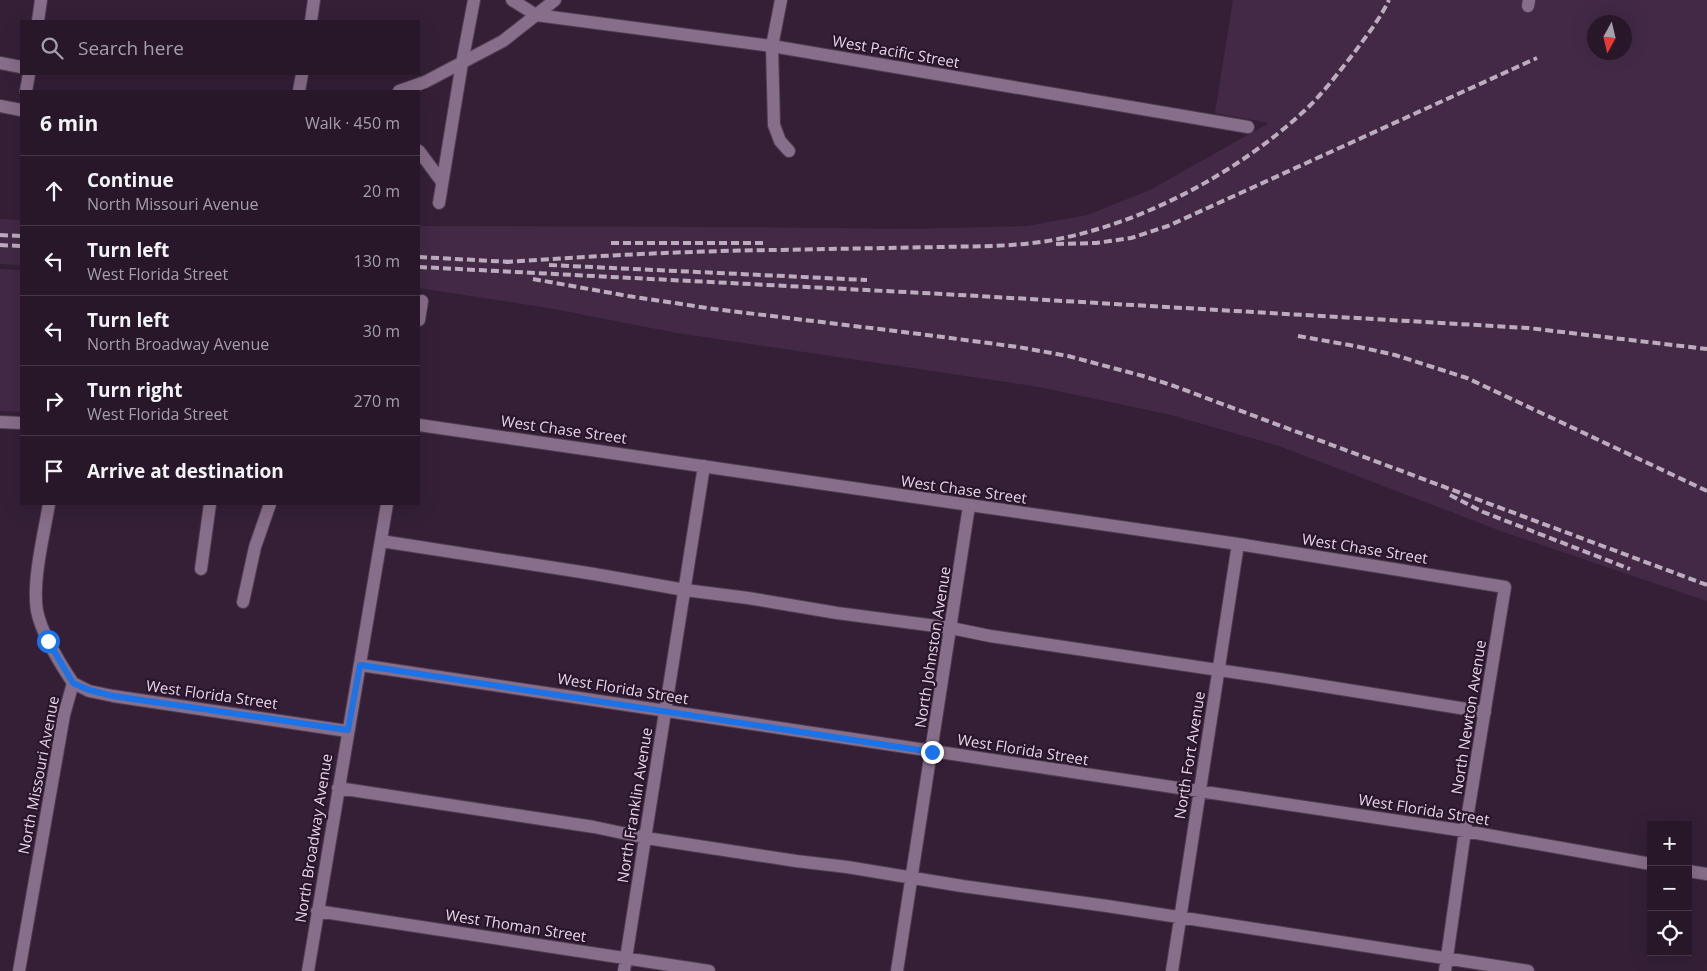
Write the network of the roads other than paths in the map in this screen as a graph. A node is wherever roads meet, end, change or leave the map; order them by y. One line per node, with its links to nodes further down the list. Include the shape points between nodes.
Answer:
1 (41, 0): 8 (street)
2 (314, 0): 9 (street)
3 (474, 0): 12 (street)
4 (512, 0): 7 (street)
5 (555, 0): 7 (street)
6 (780, 0): 10 (street)
7 (536, 16): 10 (street, West Pacific Street); 12 (street, via 503,41)
8 (38, 20)
9 (311, 20)
10 (772, 46): 21 (street, West Pacific Street); 22 (street, via 774,125 780,141)
11 (0, 63): 13 (street)
12 (462, 63): 18 (street); 24 (street)
13 (20, 67)
14 (29, 75): 16 (street)
15 (302, 75): 17 (street)
16 (26, 90)
17 (299, 90)
18 (401, 90)
19 (0, 106): 20 (street)
20 (20, 110)
21 (1248, 127)
22 (789, 151)
23 (420, 152): 24 (street)
24 (442, 182): 25 (street)
25 (439, 203)
26 (422, 301): 27 (street)
27 (420, 314)
28 (0, 422): 29 (street)
29 (20, 423)
30 (420, 425): 31 (street, West Chase Street)
31 (704, 466): 36 (street, West Chase Street); 41 (street, North Franklin Avenue)
32 (49, 505): 46 (street, North Missouri Avenue, via 37,580 37,611 48,641)
33 (210, 505): 39 (street)
34 (270, 505): 42 (street, via 255,547)
35 (387, 505): 37 (street, North Broadway Avenue)
36 (970, 506): 38 (street, West Chase Street); 43 (street, North Johnston Avenue)
37 (381, 541): 41 (street); 44 (street, North Broadway Avenue)
38 (1238, 544): 40 (street, West Chase Street); 45 (street, North Fort Avenue)
39 (202, 569)
40 (1505, 587): 48 (street, North Newton Avenue)
41 (685, 590): 43 (street); 47 (street, North Franklin Avenue)
42 (243, 602)
43 (951, 628): 45 (street); 50 (street, North Johnston Avenue)
44 (360, 665): 47 (street, West Florida Street); 49 (street, North Broadway Avenue)
45 (1218, 670): 48 (street); 52 (street, North Fort Avenue)
46 (73, 683): 49 (street, West Florida Street, via 113,696); 63 (street, North Missouri Avenue, via 64,715)
47 (666, 710): 50 (street, West Florida Street); 54 (street, North Franklin Avenue)
48 (1485, 712): 53 (street, North Newton Avenue)
49 (348, 730): 51 (street, North Broadway Avenue)
50 (932, 752): 52 (street, West Florida Street); 58 (street, North Johnston Avenue)
51 (338, 788): 54 (street, via 594,827); 59 (street, North Broadway Avenue)
52 (1199, 792): 53 (street, West Florida Street); 60 (street, North Fort Avenue)
53 (1466, 831): 55 (street, West Florida Street); 61 (street, North Newton Avenue)
54 (646, 838): 58 (street); 62 (street, North Franklin Avenue)
55 (1647, 863)
56 (1692, 872): 57 (street)
57 (1707, 874)
58 (912, 878): 60 (street); 66 (street, North Johnston Avenue)
59 (317, 911): 62 (street, West Thoman Street); 64 (street, North Broadway Avenue)
60 (1180, 917): 61 (street); 67 (street, North Fort Avenue)
61 (1447, 958): 68 (street, North Newton Avenue); 69 (street)
62 (625, 965): 65 (street, West Thoman Street)
63 (19, 971)
64 (308, 971)
65 (709, 971)
66 (897, 971)
67 (1172, 971)
68 (1445, 971)
69 (1528, 971)

